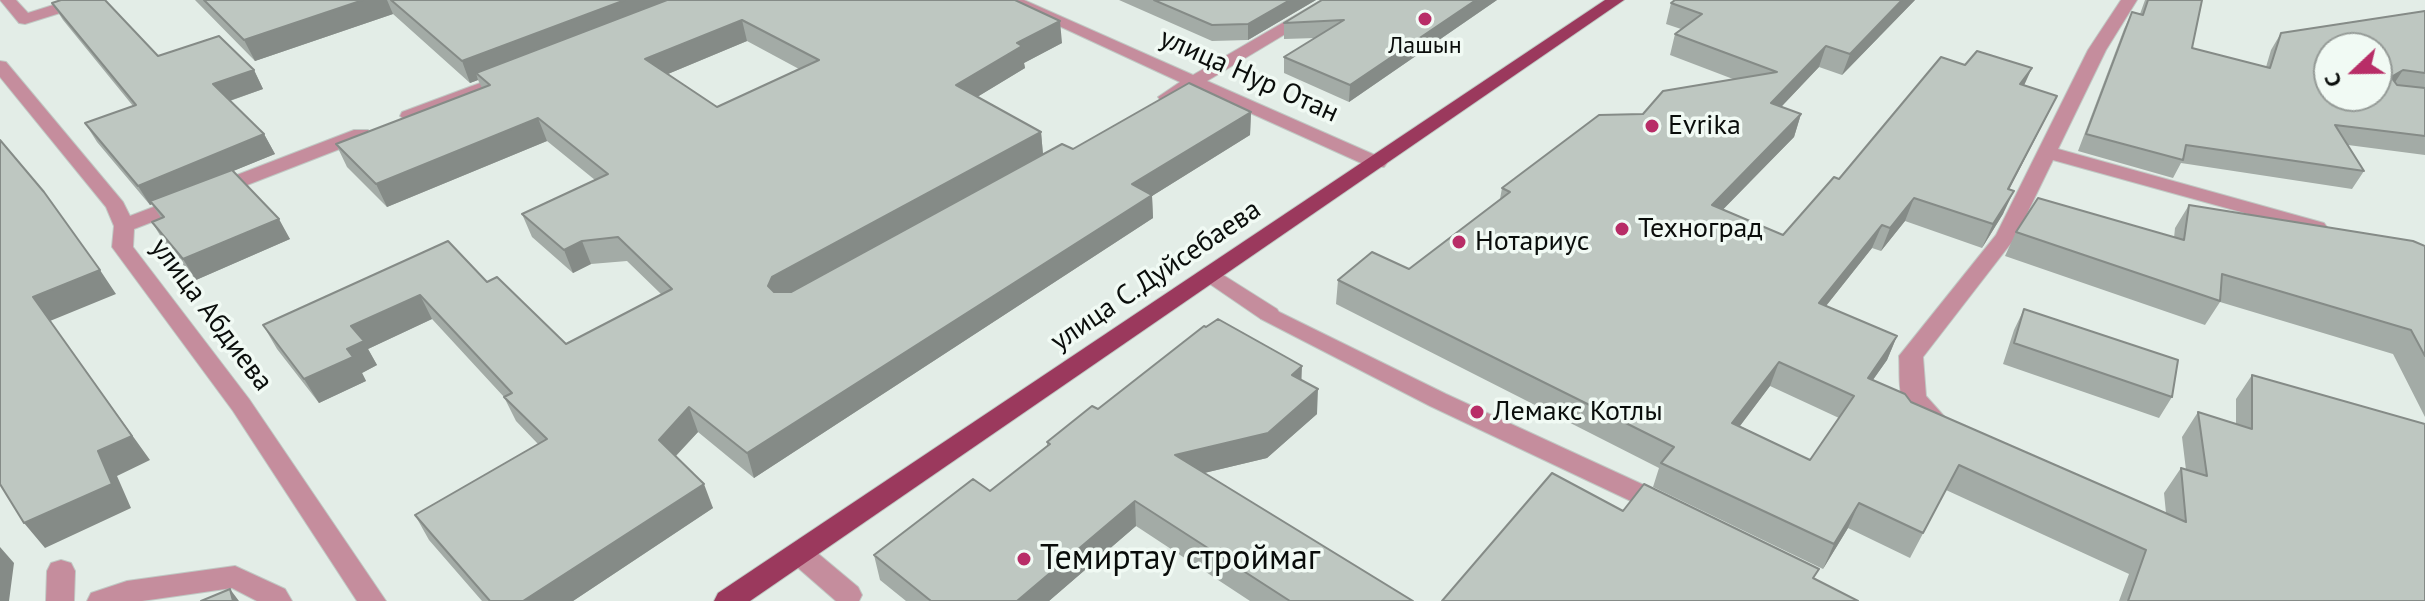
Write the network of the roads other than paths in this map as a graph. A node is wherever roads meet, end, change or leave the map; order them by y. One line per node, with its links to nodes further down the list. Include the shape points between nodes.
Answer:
1 (7, 0): 2 (street, via 25,19)
2 (86, 0)
3 (1011, 0): 9 (street, улица Нур Отан)
4 (1334, 0): 9 (street)
5 (1616, 0): 12 (main road, улица С.Дуйсебаева)
6 (2129, 0): 11 (street, via 2097,50)
7 (0, 66): 13 (street, via 116,206)
8 (519, 73): 13 (street, улица Абдиева)
9 (1193, 83): 10 (street); 12 (street, улица Нур Отан)
10 (1151, 106)
11 (2047, 152): 14 (street); 16 (street, via 2005,238 1911,356 1914,399)
12 (1377, 163): 15 (main road, улица С.Дуйсебаева)
13 (124, 226): 24 (street, улица Абдиева, via 122,247 241,405)
14 (2343, 233)
15 (1212, 275): 17 (street, via 1269,314 1438,400); 18 (main road, улица С.Дуйсебаева)
16 (1962, 440)
17 (1684, 515)
18 (799, 553): 20 (street); 25 (main road, улица С.Дуйсебаева)
19 (61, 571): 21 (street)
20 (851, 598)
21 (60, 601)
22 (101, 601): 23 (street, via 127,592 235,577)
23 (278, 601)
24 (372, 601)
25 (728, 601)

